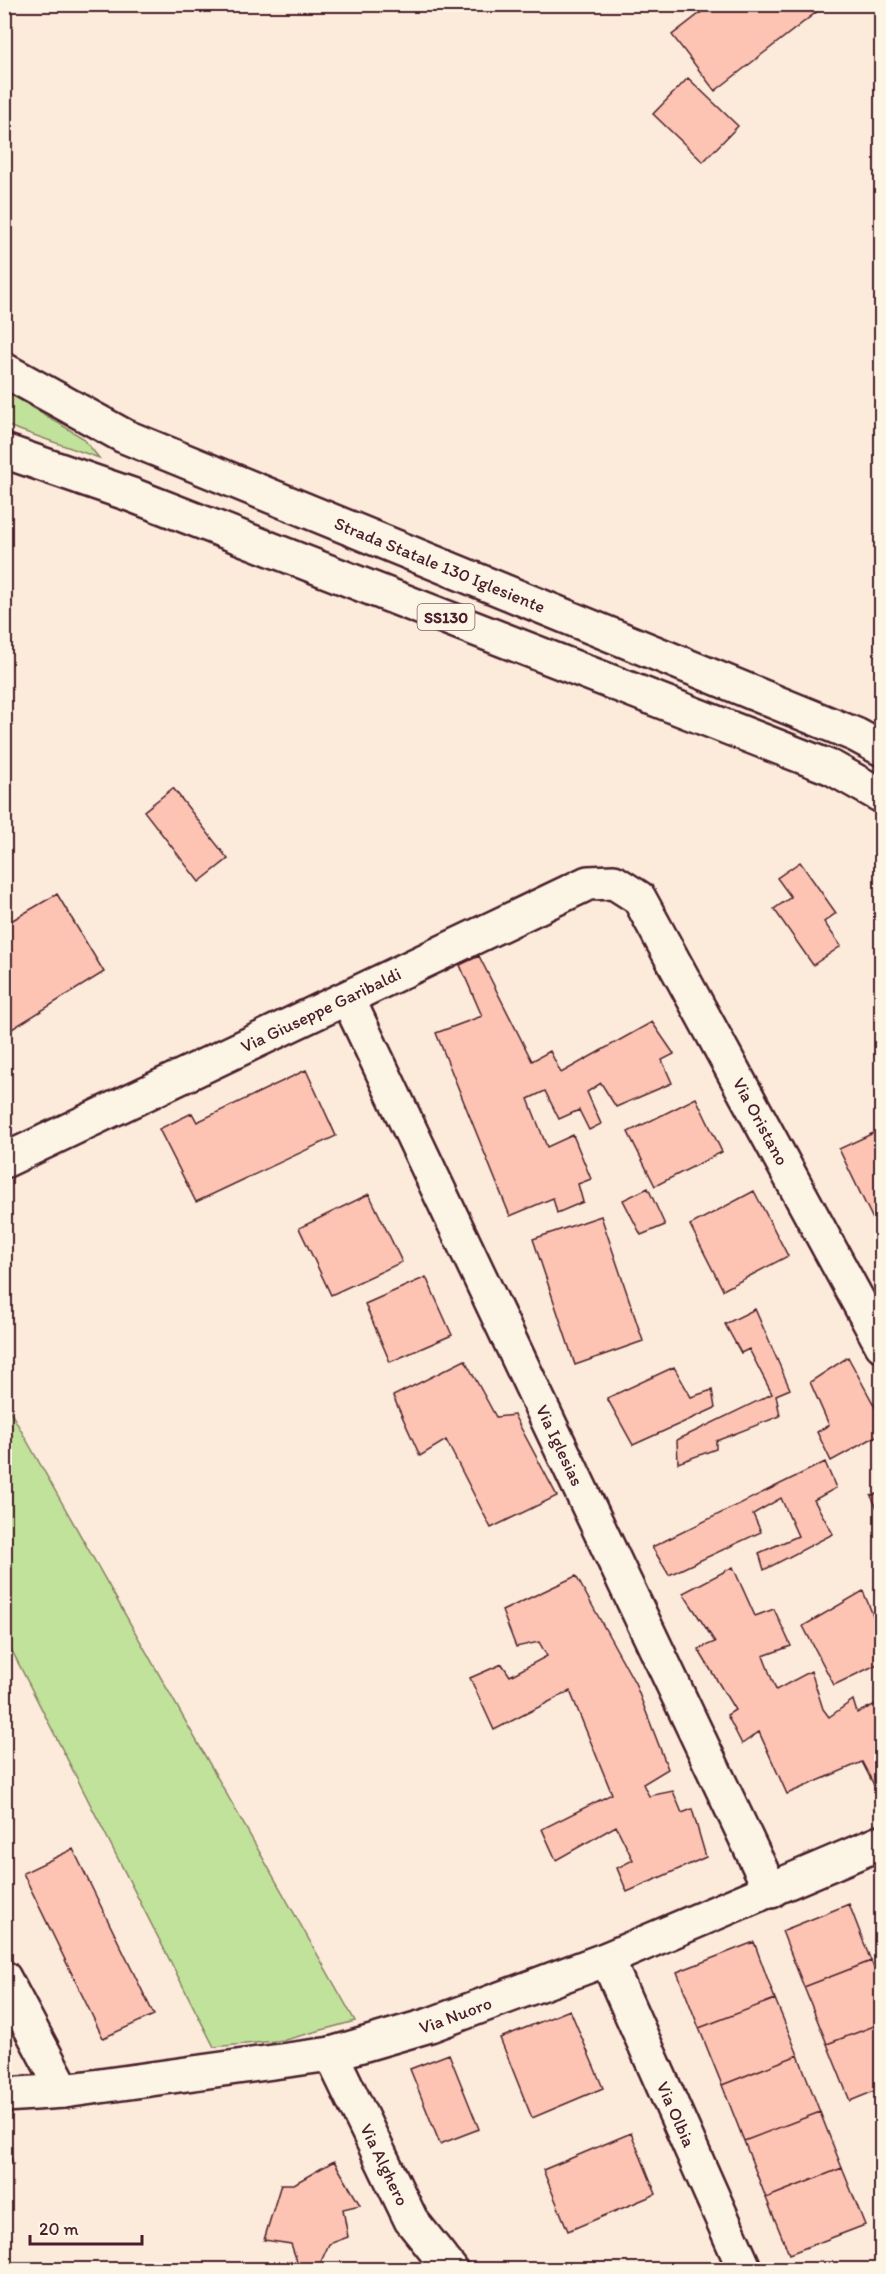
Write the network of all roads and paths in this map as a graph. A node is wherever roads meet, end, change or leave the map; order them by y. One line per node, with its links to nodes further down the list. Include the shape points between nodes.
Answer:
1 (4, 370): 3 (street, Strada Statale 130 Iglesiente / SS130, via 124,436 856,735)
2 (4, 452): 4 (street, SS130, via 132,495 832,768)
3 (882, 749)
4 (882, 796)
5 (639, 898): 6 (street, Via Giuseppe Garibaldi, via 614,882 588,883); 8 (street, Via Oristano)
6 (348, 999): 7 (street, Via Giuseppe Garibaldi); 10 (street, Via Iglesias)
7 (4, 1161)
8 (882, 1345)
9 (882, 1842): 10 (street, Via Nuoro)
10 (771, 1891): 11 (street, Via Nuoro)
11 (607, 1959): 13 (street, Via Nuoro, via 430,2025); 17 (street, Via Olbia)
12 (4, 1978): 14 (street)
13 (331, 2054): 14 (street, Via Nuoro); 16 (street, Via Alghero, via 411,2220)
14 (64, 2091): 15 (street, Via Nuoro)
15 (4, 2095)
16 (451, 2270)
17 (745, 2270)

